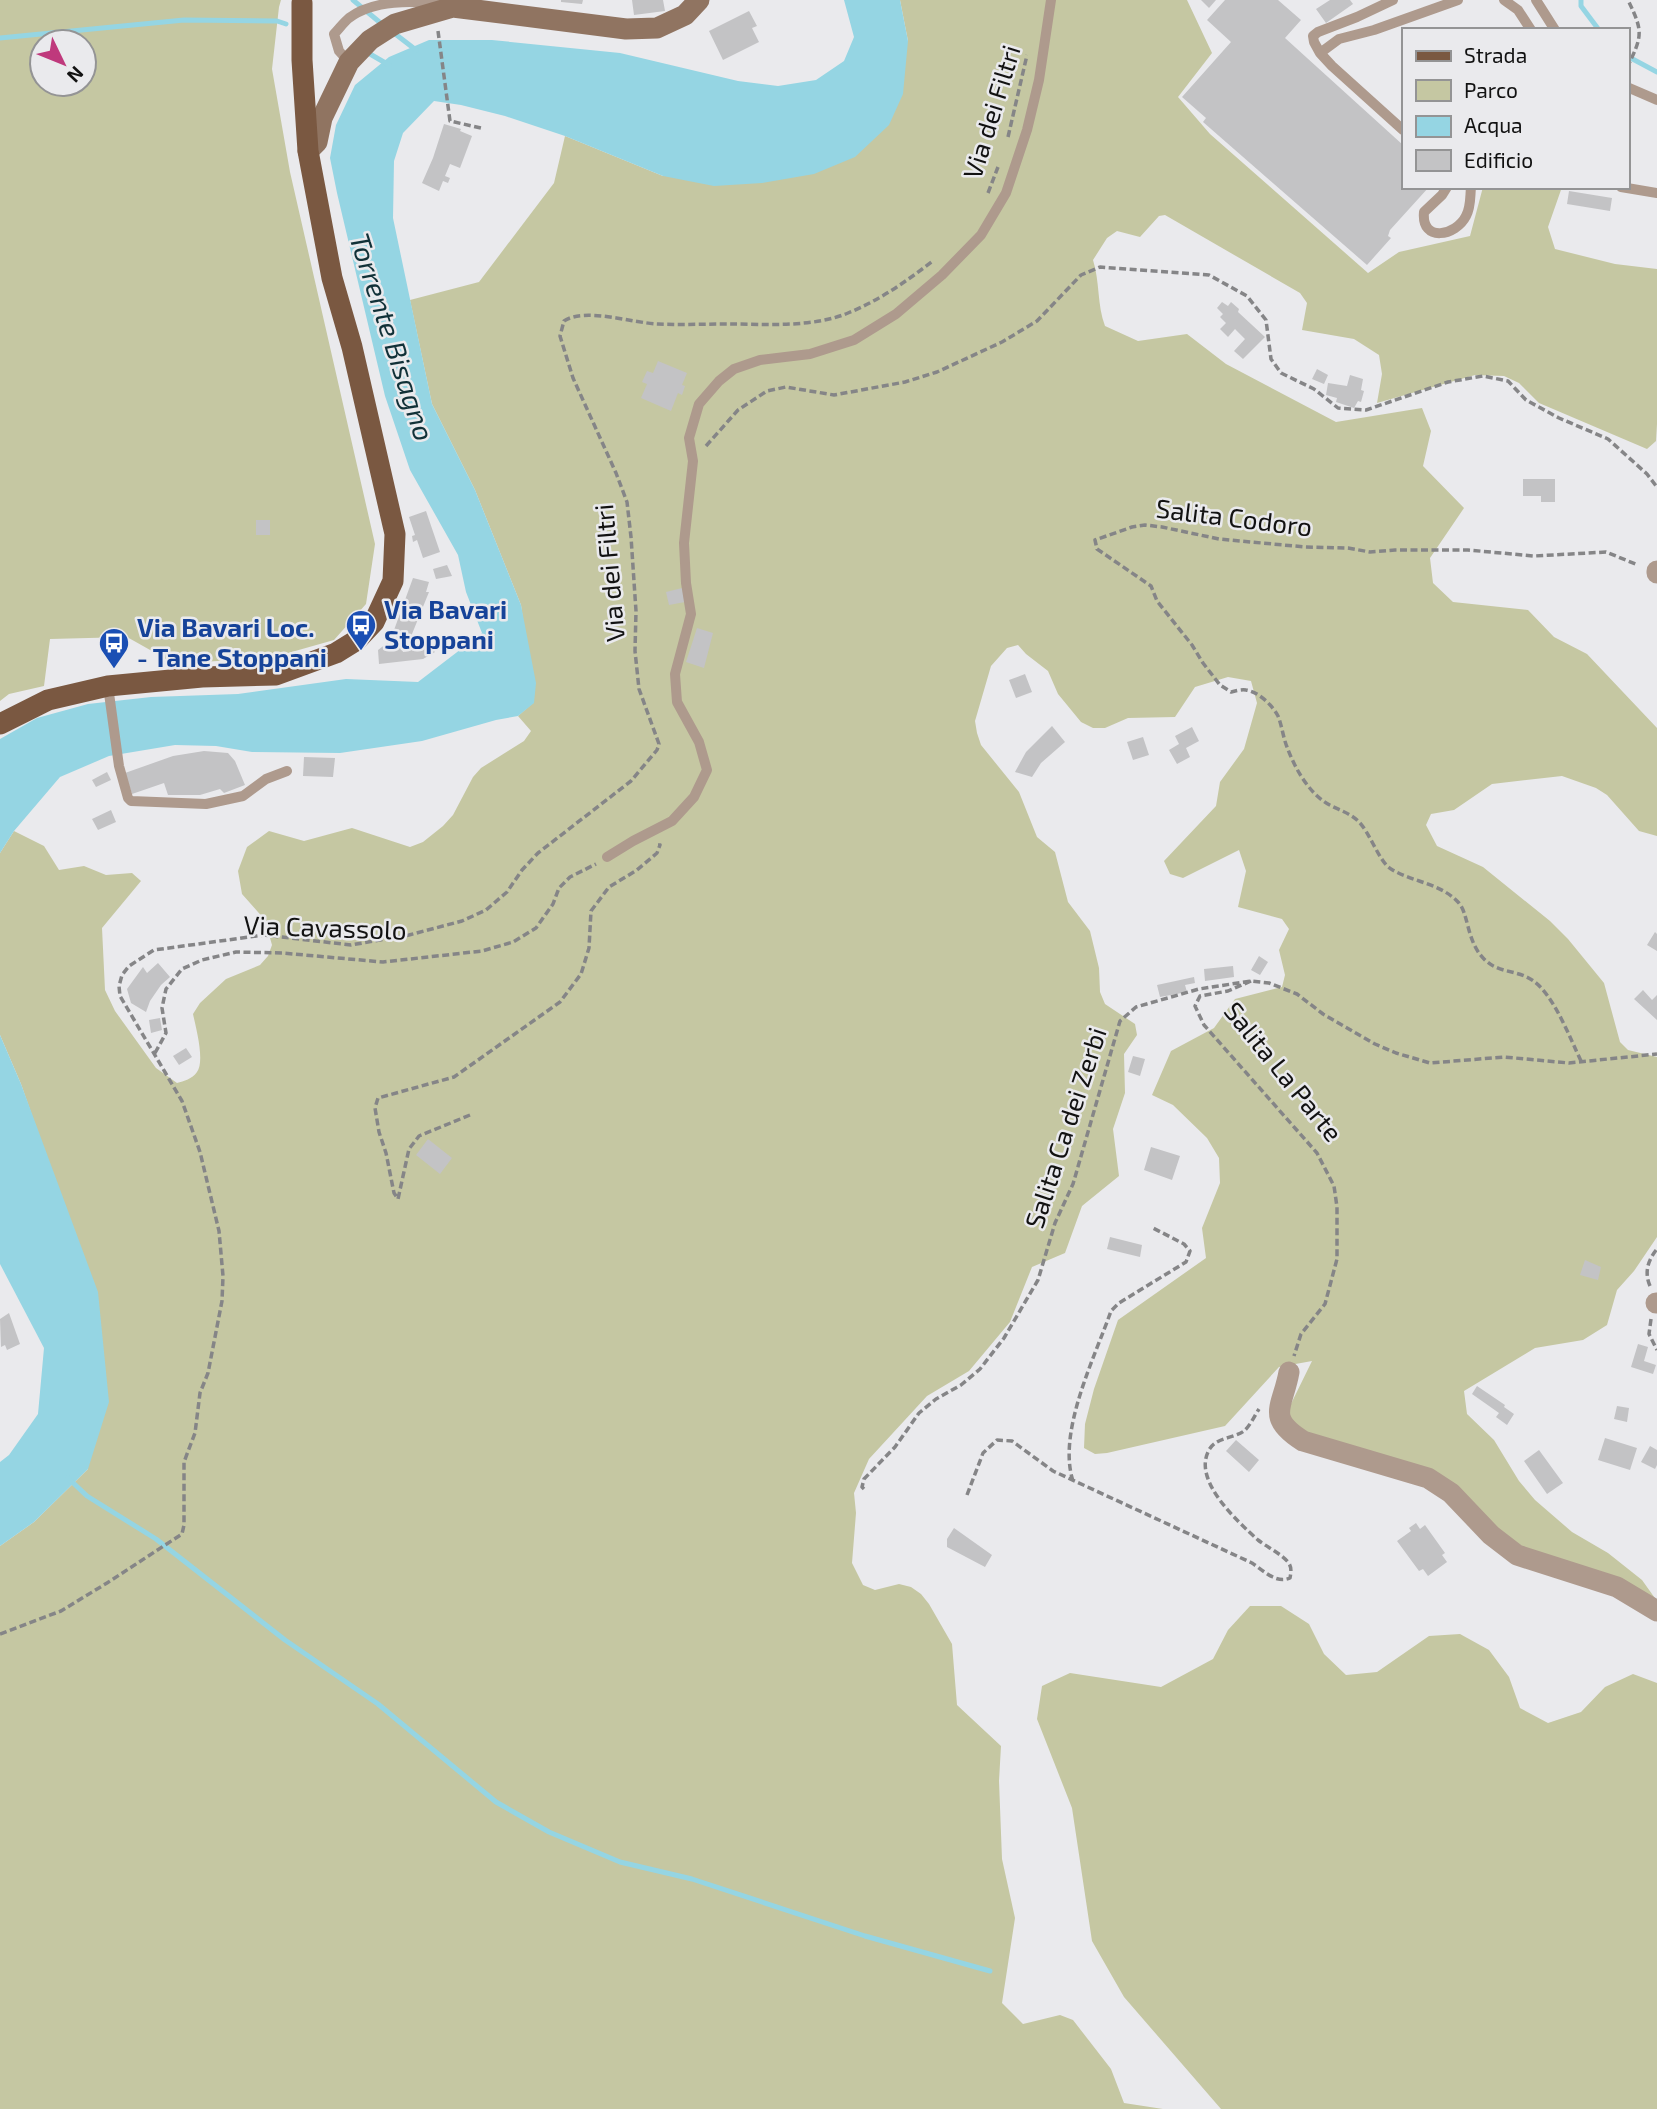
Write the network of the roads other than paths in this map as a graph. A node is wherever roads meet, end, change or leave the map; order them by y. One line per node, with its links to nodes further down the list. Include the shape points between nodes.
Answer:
1 (699, 0): 8 (street, via 685,15 657,28 626,29)
2 (1051, 0): 24 (lane, via 1027,130 1006,193 981,235 896,314 854,340 734,369 699,404 689,438 693,461 684,543 691,614 675,674 677,702 699,742 706,770 694,797 672,821)
3 (1394, 0): 11 (lane, via 1318,32 1313,36)
4 (1458, 0): 11 (lane, via 1339,39)
5 (1504, 0): 9 (lane, via 1518,10)
6 (1536, 0): 10 (lane)
7 (302, 3): 16 (main road)
8 (453, 7): 12 (street, via 395,23); 12 (lane, via 418,1 375,3 350,16 334,34 339,51)
9 (1530, 28)
10 (1554, 28)
11 (1320, 53): 15 (lane)
12 (349, 62): 16 (street, via 322,118 317,142)
13 (1629, 88): 14 (lane)
14 (1657, 100)
15 (1402, 129)
16 (308, 151): 21 (main road, via 332,278 396,534 393,581 374,622 336,653 276,675 202,677)
17 (1629, 188): 20 (lane)
18 (1446, 189): 19 (lane, via 1424,212 1427,228 1433,233 1442,234 1461,224)
19 (1471, 189)
20 (1657, 193)
21 (109, 693): 22 (main road, via 48,700); 23 (lane, via 119,766 131,801 206,804 243,796)
22 (0, 724)
23 (287, 771)
24 (607, 857)
25 (1289, 1372): 26 (street, via 1279,1411 1289,1432 1303,1441 1428,1478 1451,1493 1517,1555 1617,1587)
26 (1657, 1611)

